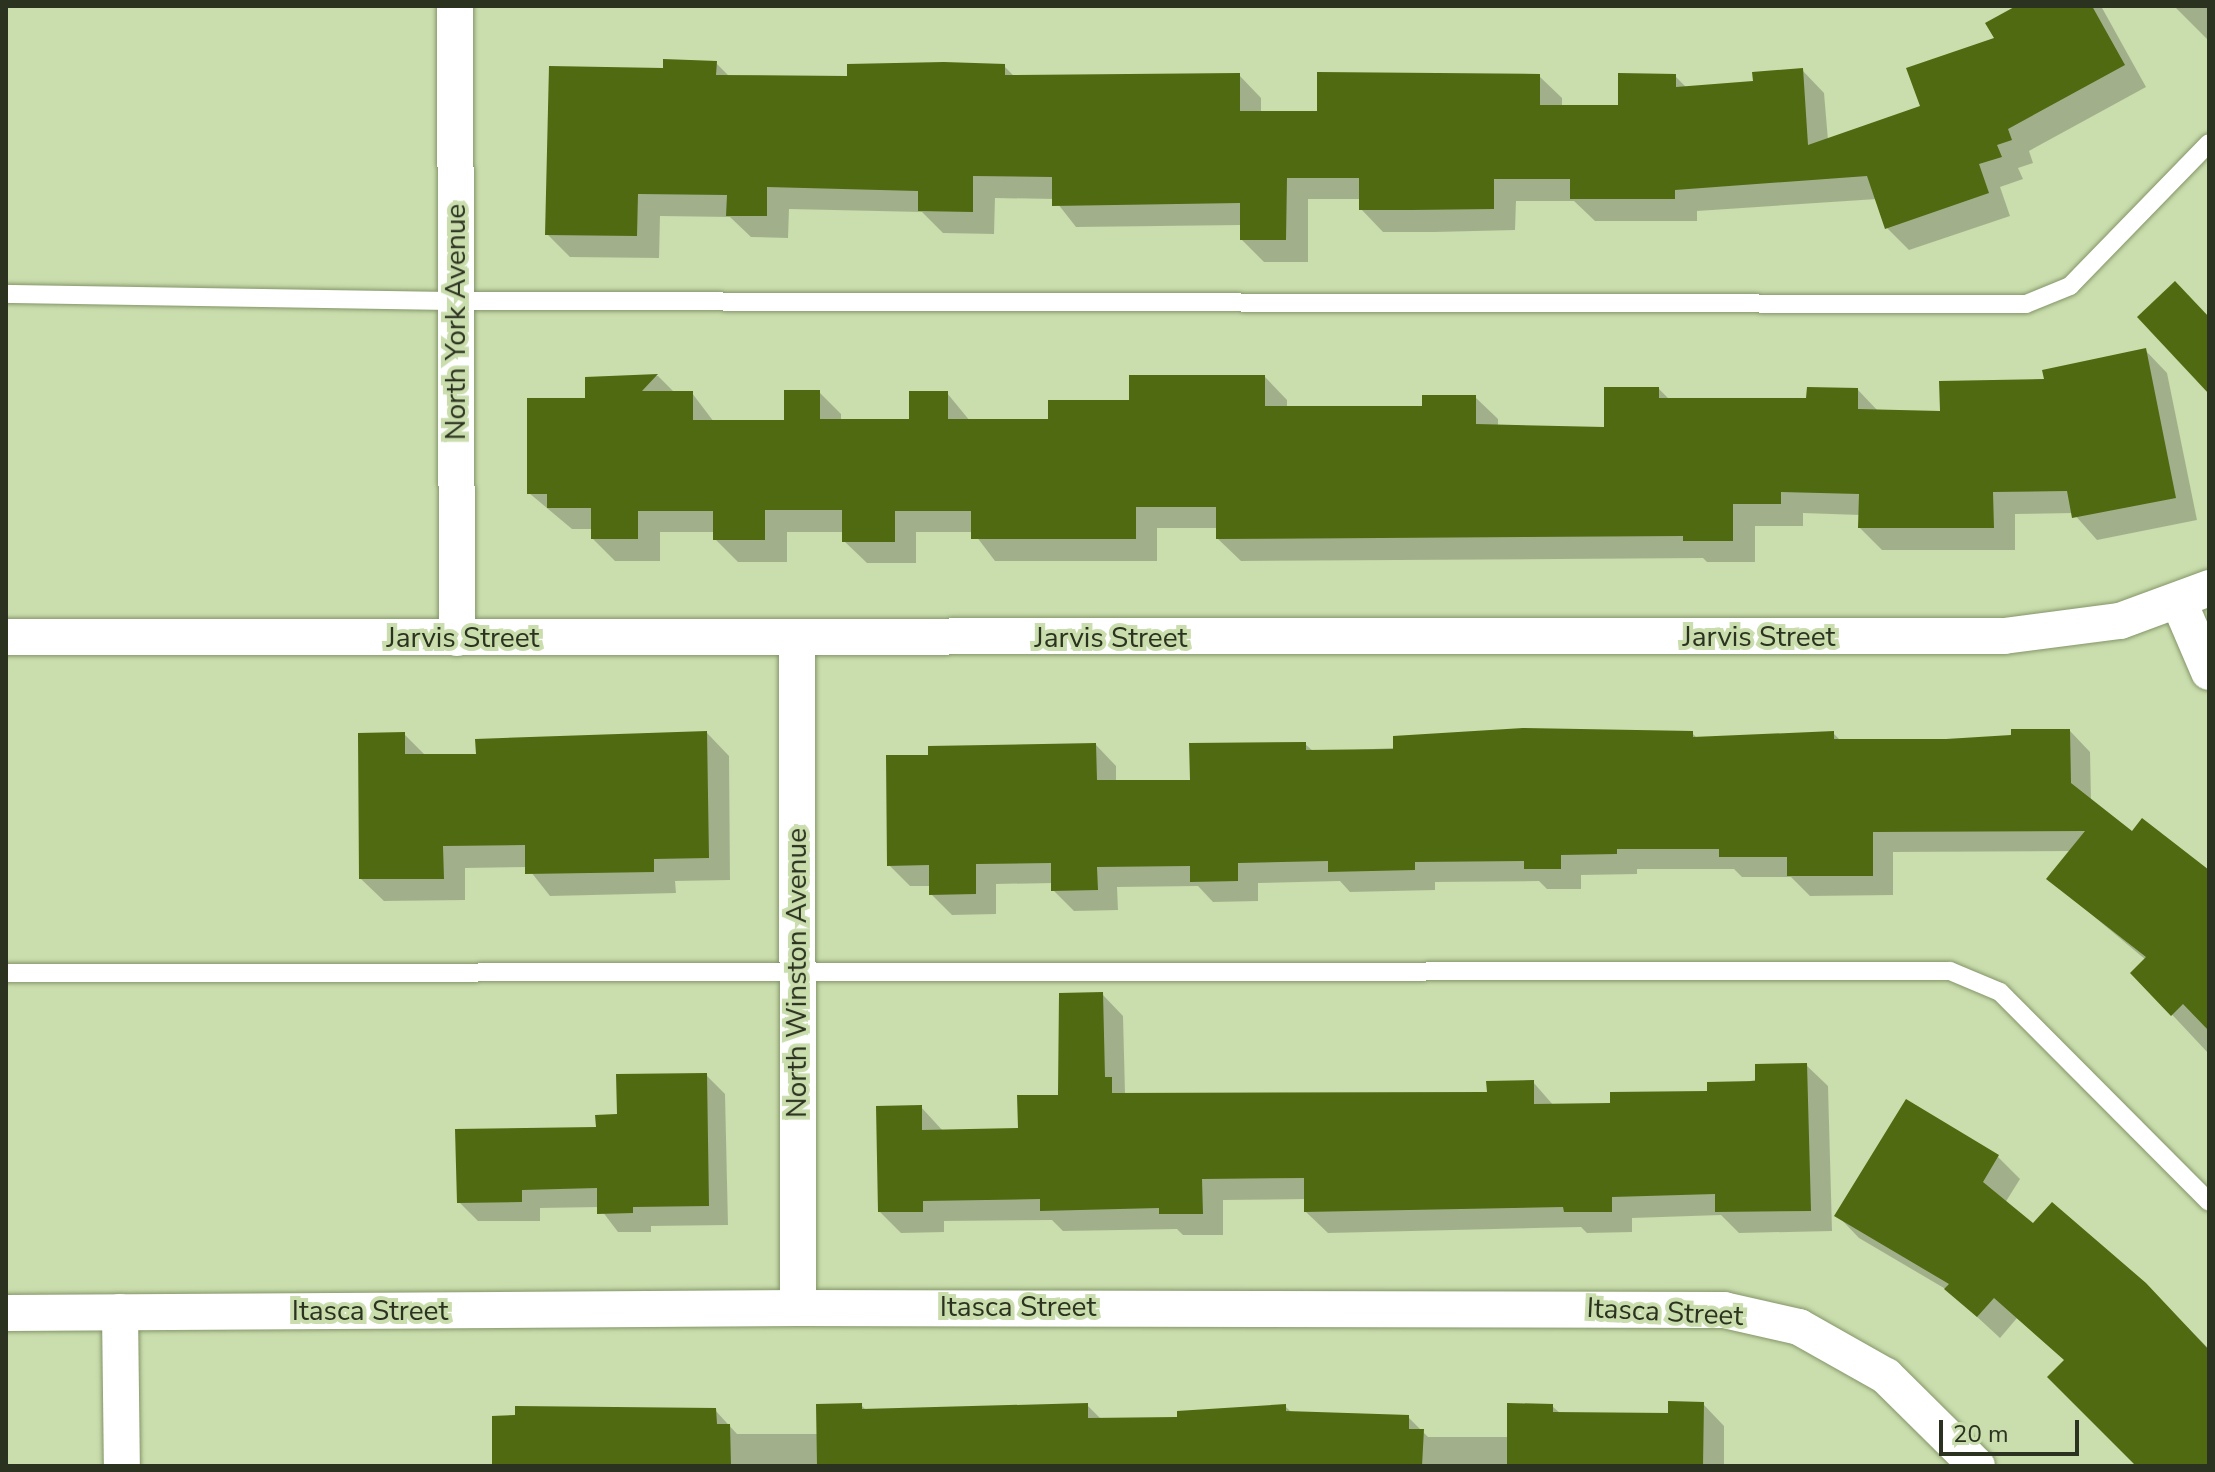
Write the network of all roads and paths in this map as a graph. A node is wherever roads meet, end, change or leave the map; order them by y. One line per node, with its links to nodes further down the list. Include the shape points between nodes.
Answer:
1 (455, 6): 4 (street, North York Avenue)
2 (2209, 143): 4 (lane, via 2070,286 2026,304)
3 (6, 294): 4 (lane)
4 (456, 301): 7 (street, North York Avenue)
5 (2194, 595): 8 (street, Jarvis Street, via 2120,621 2004,636); 9 (street)
6 (6, 637): 7 (street, Jarvis Street)
7 (457, 638): 8 (street, Jarvis Street)
8 (797, 638): 10 (street, North Winston Avenue)
9 (2209, 672)
10 (797, 972): 11 (lane); 12 (lane, via 1950,971 2000,992); 13 (street, North Winston Avenue)
11 (6, 973)
12 (2209, 1202)
13 (798, 1308): 14 (street, Itasca Street); 17 (street, Itasca Street, via 1724,1310 1799,1327 1886,1376)
14 (120, 1312): 15 (street, Itasca Street); 16 (street)
15 (6, 1313)
16 (122, 1466)
17 (1977, 1466)

